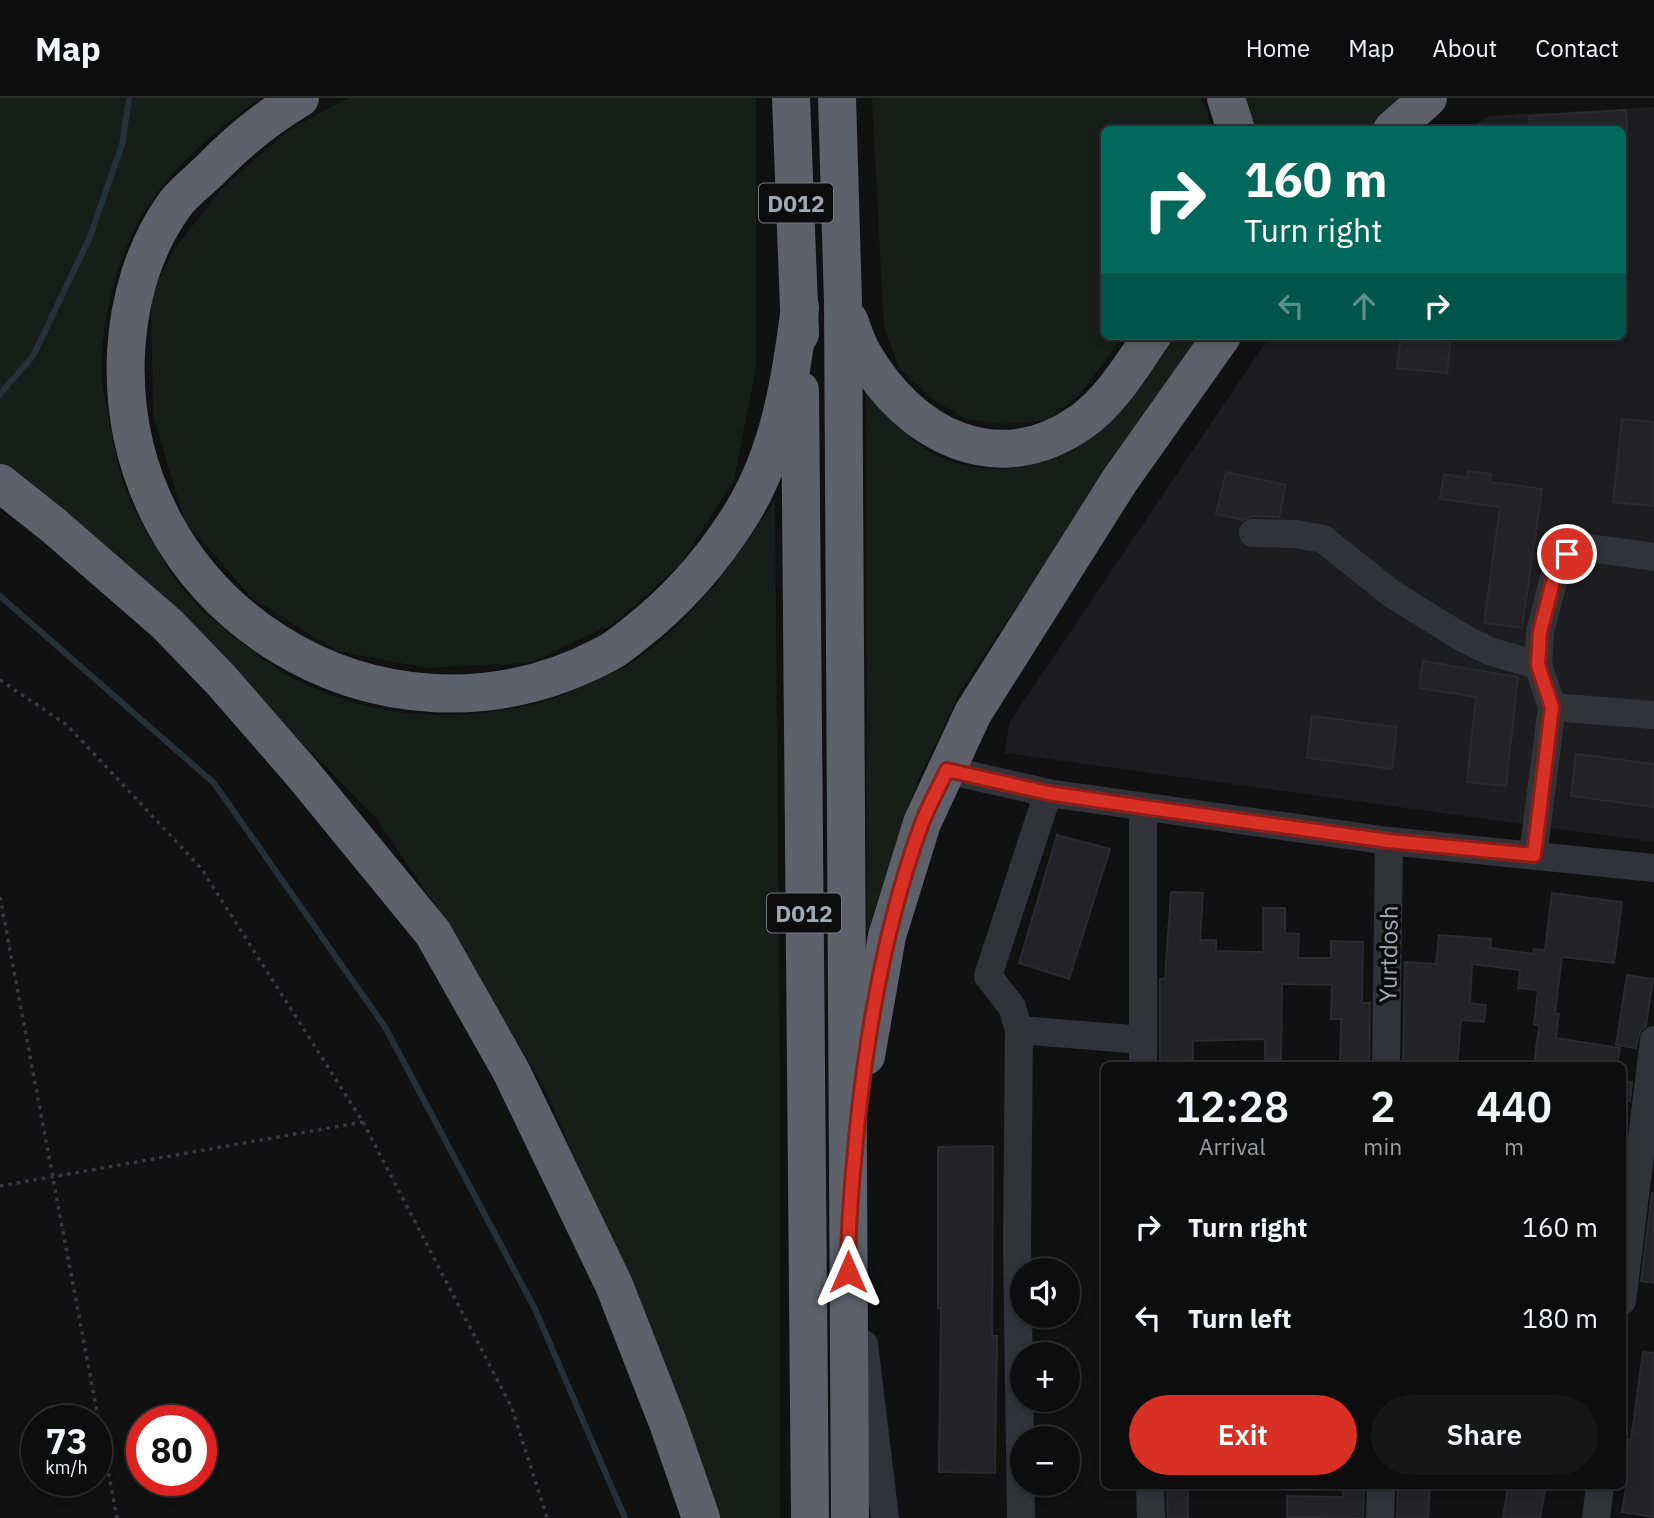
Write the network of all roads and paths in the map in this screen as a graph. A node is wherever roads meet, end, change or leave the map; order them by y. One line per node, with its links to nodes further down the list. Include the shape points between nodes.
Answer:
1 (300, 98): 9 (highway, via 240,139 177,202 153,240 127,329 125,376 142,471 187,560 223,602 263,635 308,662 355,680 404,691 459,695 511,689 607,654 685,590 744,509 780,423)
2 (791, 98): 9 (highway, D012)
3 (837, 98): 8 (highway, D012)
4 (1226, 98): 6 (highway)
5 (1428, 98): 7 (highway)
6 (1235, 126)
7 (1396, 126)
8 (843, 302): 10 (highway, via 862,353 892,396 912,415 954,440 1002,450 1056,436 1081,422 1119,383); 33 (highway, D012)
9 (800, 307): 41 (highway, D012)
10 (1149, 340)
11 (1219, 340): 19 (highway, via 1040,604 973,713)
12 (0, 483): 40 (highway, via 167,624 221,680 433,933 511,1071 614,1284)
13 (1253, 533): 15 (street, via 1323,539 1392,594 1463,638)
14 (1654, 557): 15 (street, via 1589,548 1567,554 1554,578 1543,619)
15 (1538, 665): 17 (street)
16 (0, 680): 30 (path, via 67,725 201,868)
17 (1552, 707): 18 (street); 23 (street)
18 (1654, 715)
19 (947, 770): 20 (street); 33 (highway, via 922,823 887,936 862,1079)
20 (1048, 793): 21 (street); 26 (street, via 988,976 1012,1007)
21 (1143, 807): 22 (street); 28 (street)
22 (1389, 841): 23 (street); 29 (street, Yurtdosh)
23 (1534, 855): 24 (street)
24 (1654, 868)
25 (0, 897): 31 (path)
26 (1019, 1030): 28 (street); 44 (street)
27 (1654, 1040): 34 (street)
28 (1143, 1053)
29 (1386, 1062)
30 (363, 1122): 31 (path); 39 (path, via 512,1408)
31 (53, 1177): 32 (path); 38 (path)
32 (0, 1186)
33 (848, 1218): 42 (highway, D012); 43 (street)
34 (1626, 1268)
35 (1150, 1489): 45 (street)
36 (1381, 1489): 46 (street)
37 (1600, 1489): 47 (street)
38 (117, 1518)
39 (547, 1518)
40 (701, 1518)
41 (810, 1518)
42 (850, 1518)
43 (885, 1518)
44 (1021, 1518)
45 (1151, 1518)
46 (1380, 1518)
47 (1596, 1518)

